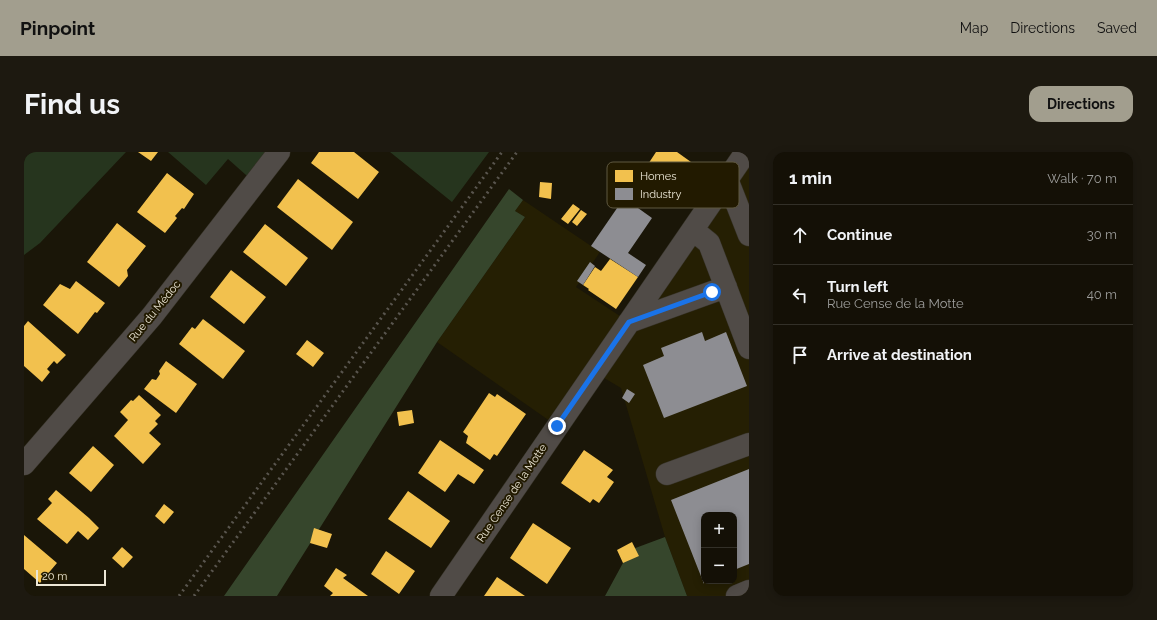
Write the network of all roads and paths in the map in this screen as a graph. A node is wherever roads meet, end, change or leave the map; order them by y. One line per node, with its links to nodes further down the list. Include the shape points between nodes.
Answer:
1 (279, 152): 12 (street, Rue du Médoc, via 152,316)
2 (746, 152): 3 (street, Rue Cense de la Motte)
3 (739, 162)
4 (707, 208): 6 (street, Rue Cense de la Motte)
5 (738, 208): 7 (street)
6 (692, 230): 8 (street, via 709,243); 9 (street, Rue Cense de la Motte)
7 (749, 236)
8 (726, 287): 9 (street); 10 (street)
9 (629, 322): 15 (street, Rue Cense de la Motte)
10 (749, 348)
11 (749, 444): 13 (street)
12 (24, 464)
13 (667, 474)
14 (749, 591): 16 (street)
15 (441, 596)
16 (737, 596)

